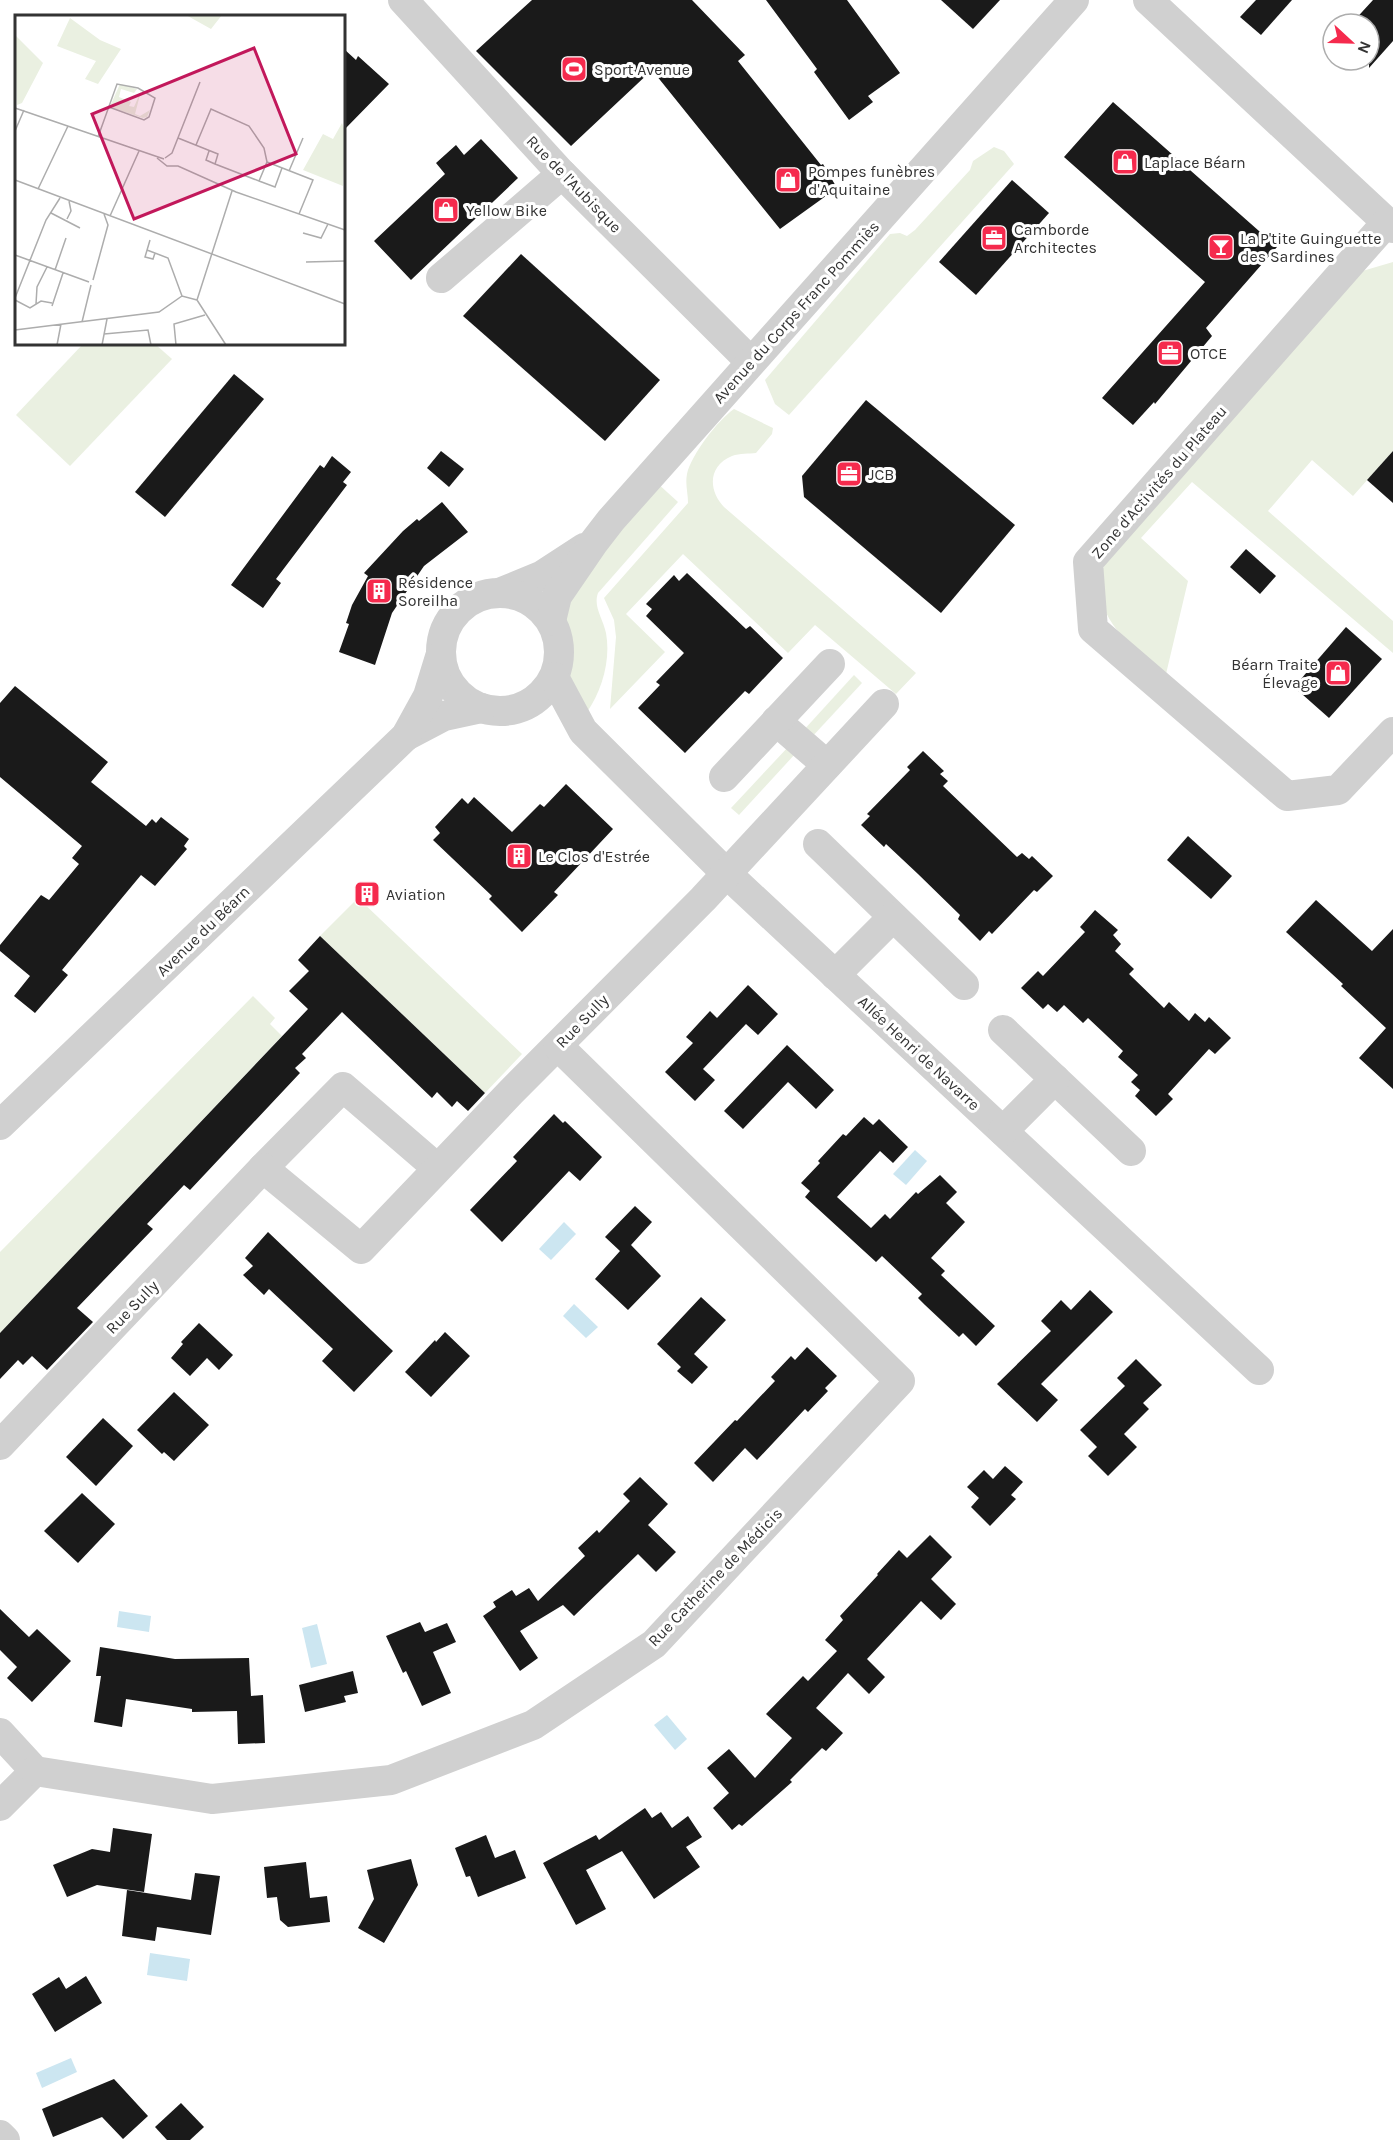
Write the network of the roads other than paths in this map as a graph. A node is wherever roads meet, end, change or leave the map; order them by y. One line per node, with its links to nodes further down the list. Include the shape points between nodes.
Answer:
1 (403, 0): 4 (street, Rue de l'Aubisque)
2 (1074, 0): 7 (street, Avenue du Corps Franc Pommiès)
3 (1148, 0): 5 (street, Zone d'Activités du Plateau)
4 (562, 174): 6 (street); 7 (street, Rue de l'Aubisque)
5 (1390, 225): 19 (street, Zone d'Activités du Plateau, via 1088,562 1093,629 1287,796 1338,790)
6 (441, 278)
7 (751, 362): 8 (street, Avenue du Corps Franc Pommiès)
8 (594, 542): 9 (street, via 541,576); 10 (street, via 557,596)
9 (502, 592): 10 (street, via 522,596 542,607); 11 (street, via 482,594 450,618 442,637)
10 (551, 621): 13 (street, via 559,639)
11 (440, 657): 16 (street, via 457,693); 20 (street, Avenue du Béarn, via 428,696)
12 (830, 664): 17 (street)
13 (555, 677): 15 (street, via 544,693); 18 (street, Allée Henri de Navarre)
14 (884, 704): 21 (street, Rue Sully)
15 (528, 705): 16 (street, via 510,711); 18 (street, Allée Henri de Navarre)
16 (481, 708): 20 (street, Avenue du Béarn, via 444,716)
17 (776, 721): 21 (street); 22 (street)
18 (583, 731): 24 (street, Allée Henri de Navarre)
19 (1393, 732)
20 (406, 736): 31 (street, Avenue du Béarn)
21 (827, 765): 24 (street, Rue Sully)
22 (724, 777)
23 (818, 844): 25 (street)
24 (726, 873): 26 (street, Allée Henri de Navarre); 29 (street, Rue Sully)
25 (893, 917): 26 (street); 27 (street)
26 (835, 975): 32 (street, Allée Henri de Navarre)
27 (964, 985)
28 (1003, 1030): 30 (street)
29 (558, 1046): 35 (street, Rue Sully); 39 (street, Rue Catherine de Médicis, via 900,1381 654,1644 533,1725 391,1780 212,1799)
30 (1055, 1079): 32 (street); 33 (street)
31 (0, 1125)
32 (1003, 1131): 36 (street, Allée Henri de Navarre)
33 (1131, 1151)
34 (264, 1168): 35 (street, Rue Sully, via 343,1087); 35 (street, Rue Sully, via 361,1249); 37 (street, Rue Sully)
35 (437, 1168)
36 (1259, 1370)
37 (0, 1446)
38 (0, 1733): 39 (street)
39 (35, 1771): 40 (street)
40 (0, 1806)
41 (0, 2135): 42 (street)
42 (5, 2140)

